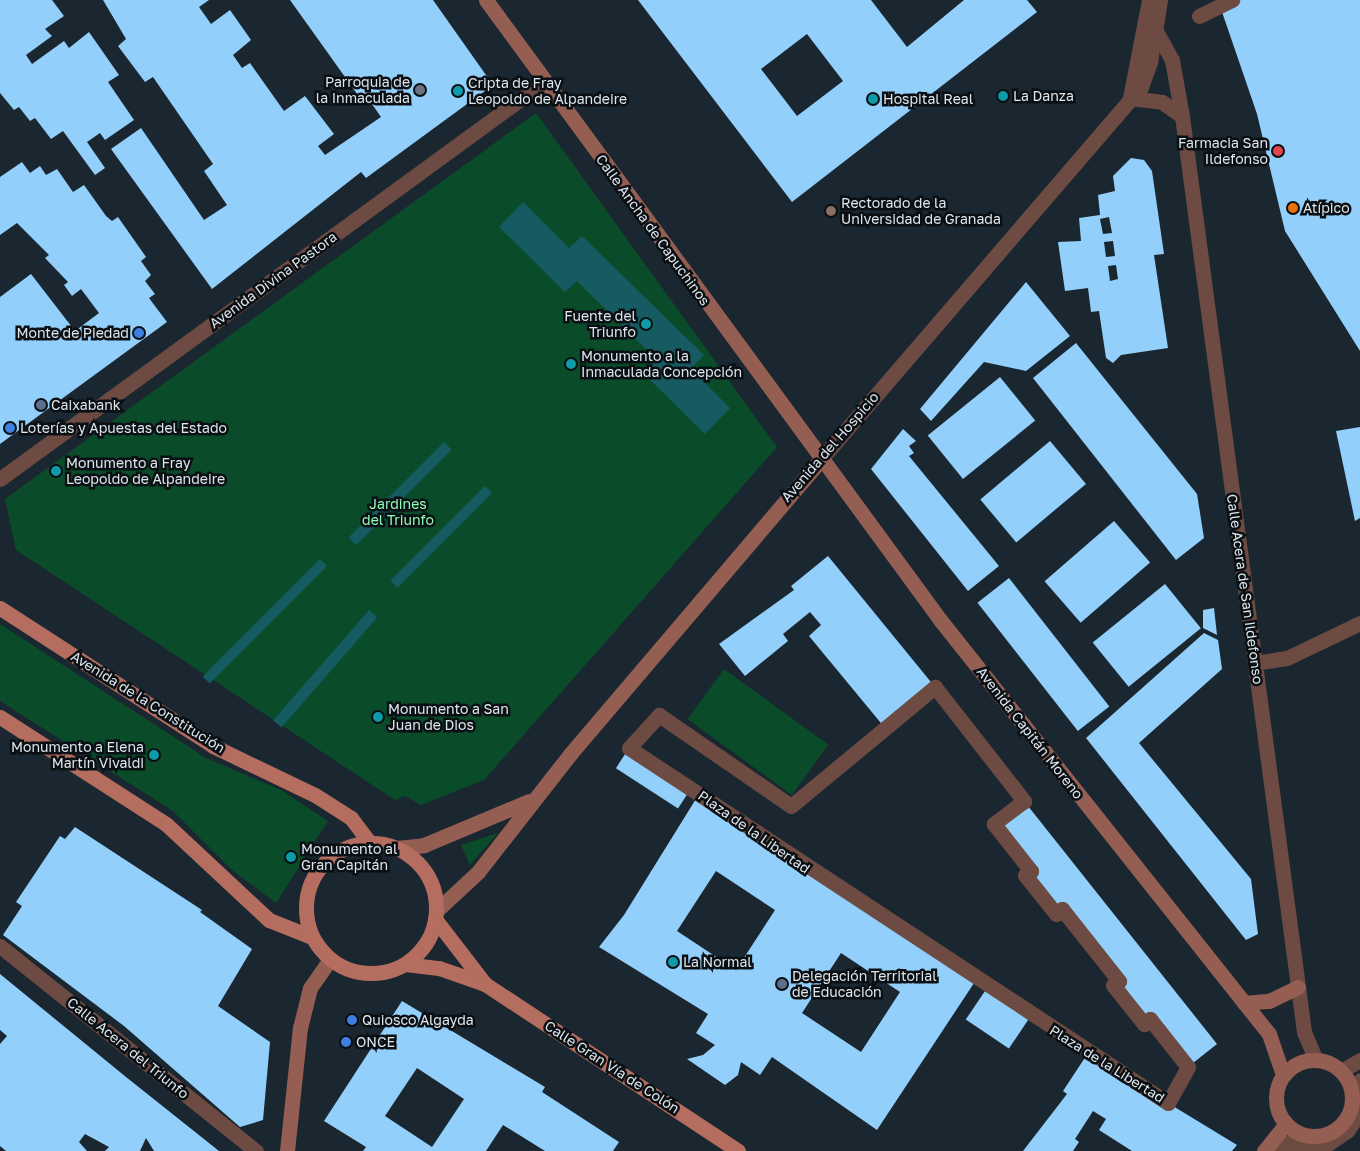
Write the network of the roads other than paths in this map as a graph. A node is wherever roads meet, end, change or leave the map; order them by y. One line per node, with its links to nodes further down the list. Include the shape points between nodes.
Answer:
1 (486, 0): 7 (main road, Calle Ancha de Capuchinos)
2 (1149, 0): 8 (street)
3 (1160, 0): 6 (street)
4 (1232, 0): 5 (street)
5 (1199, 16)
6 (1156, 33): 8 (street, via 1141,87); 9 (street, Calle Acera de San Ildefonso, via 1172,60)
7 (545, 82): 10 (main road, Calle Ancha de Capuchinos); 11 (street, Avenida Divina Pastora)
8 (1130, 98): 9 (street, via 1162,102); 10 (street, Avenida del Hospicio)
9 (1182, 116): 14 (street, Calle Acera de San Ildefonso)
10 (821, 459): 16 (main road, Avenida del Hospicio); 27 (main road, Avenida Capitán Moreno, via 941,621)
11 (0, 479)
12 (0, 608): 18 (main road, Avenida de la Constitución, via 213,746 315,795 351,818)
13 (1360, 623): 14 (street, via 1287,658)
14 (1255, 663): 26 (street, Calle Acera de San Ildefonso)
15 (0, 717): 21 (main road, via 166,824 270,920)
16 (533, 800): 19 (main road, Avenida del Hospicio, via 440,839); 20 (main road, Avenida del Hospicio, via 478,872)
17 (791, 806): 17 (street, Plaza de la Libertad, via 935,687 1024,801 994,824 1031,871 1025,875 1056,914 1062,909 1119,981 1113,985 1144,1024 1150,1020 1188,1067 1168,1103 628,748 659,715)
18 (370, 843): 19 (main road); 21 (main road, via 346,848 322,865 312,881 306,907)
19 (397, 848): 20 (main road, via 417,862 430,881)
20 (436, 915): 24 (main road, via 424,945); 25 (main road)
21 (312, 937): 23 (main road)
22 (0, 946): 34 (street, Calle Acera del Triunfo)
23 (330, 959): 24 (main road, via 357,972 384,972); 35 (main road, via 310,988 300,1028)
24 (405, 964): 25 (main road, via 439,968)
25 (485, 984): 36 (main road, Calle Gran Vía de Colón)
26 (1298, 987): 27 (main road, via 1269,1001); 28 (street, Calle Acera de San Ildefonso, via 1304,1032)
27 (1244, 1003): 31 (main road, Avenida Capitán Moreno, via 1269,1034)
28 (1316, 1060): 30 (main road); 31 (main road, via 1300,1062)
29 (1360, 1060): 30 (street)
30 (1341, 1071): 33 (main road, via 1353,1097 1350,1114 1339,1128 1310,1136)
31 (1283, 1075): 33 (main road, via 1276,1098)
32 (1360, 1080): 38 (street, via 1358,1116 1347,1131 1328,1143 1288,1143)
33 (1286, 1124): 37 (main road)
34 (256, 1151)
35 (287, 1151)
36 (738, 1151)
37 (1264, 1151)
38 (1280, 1151)

